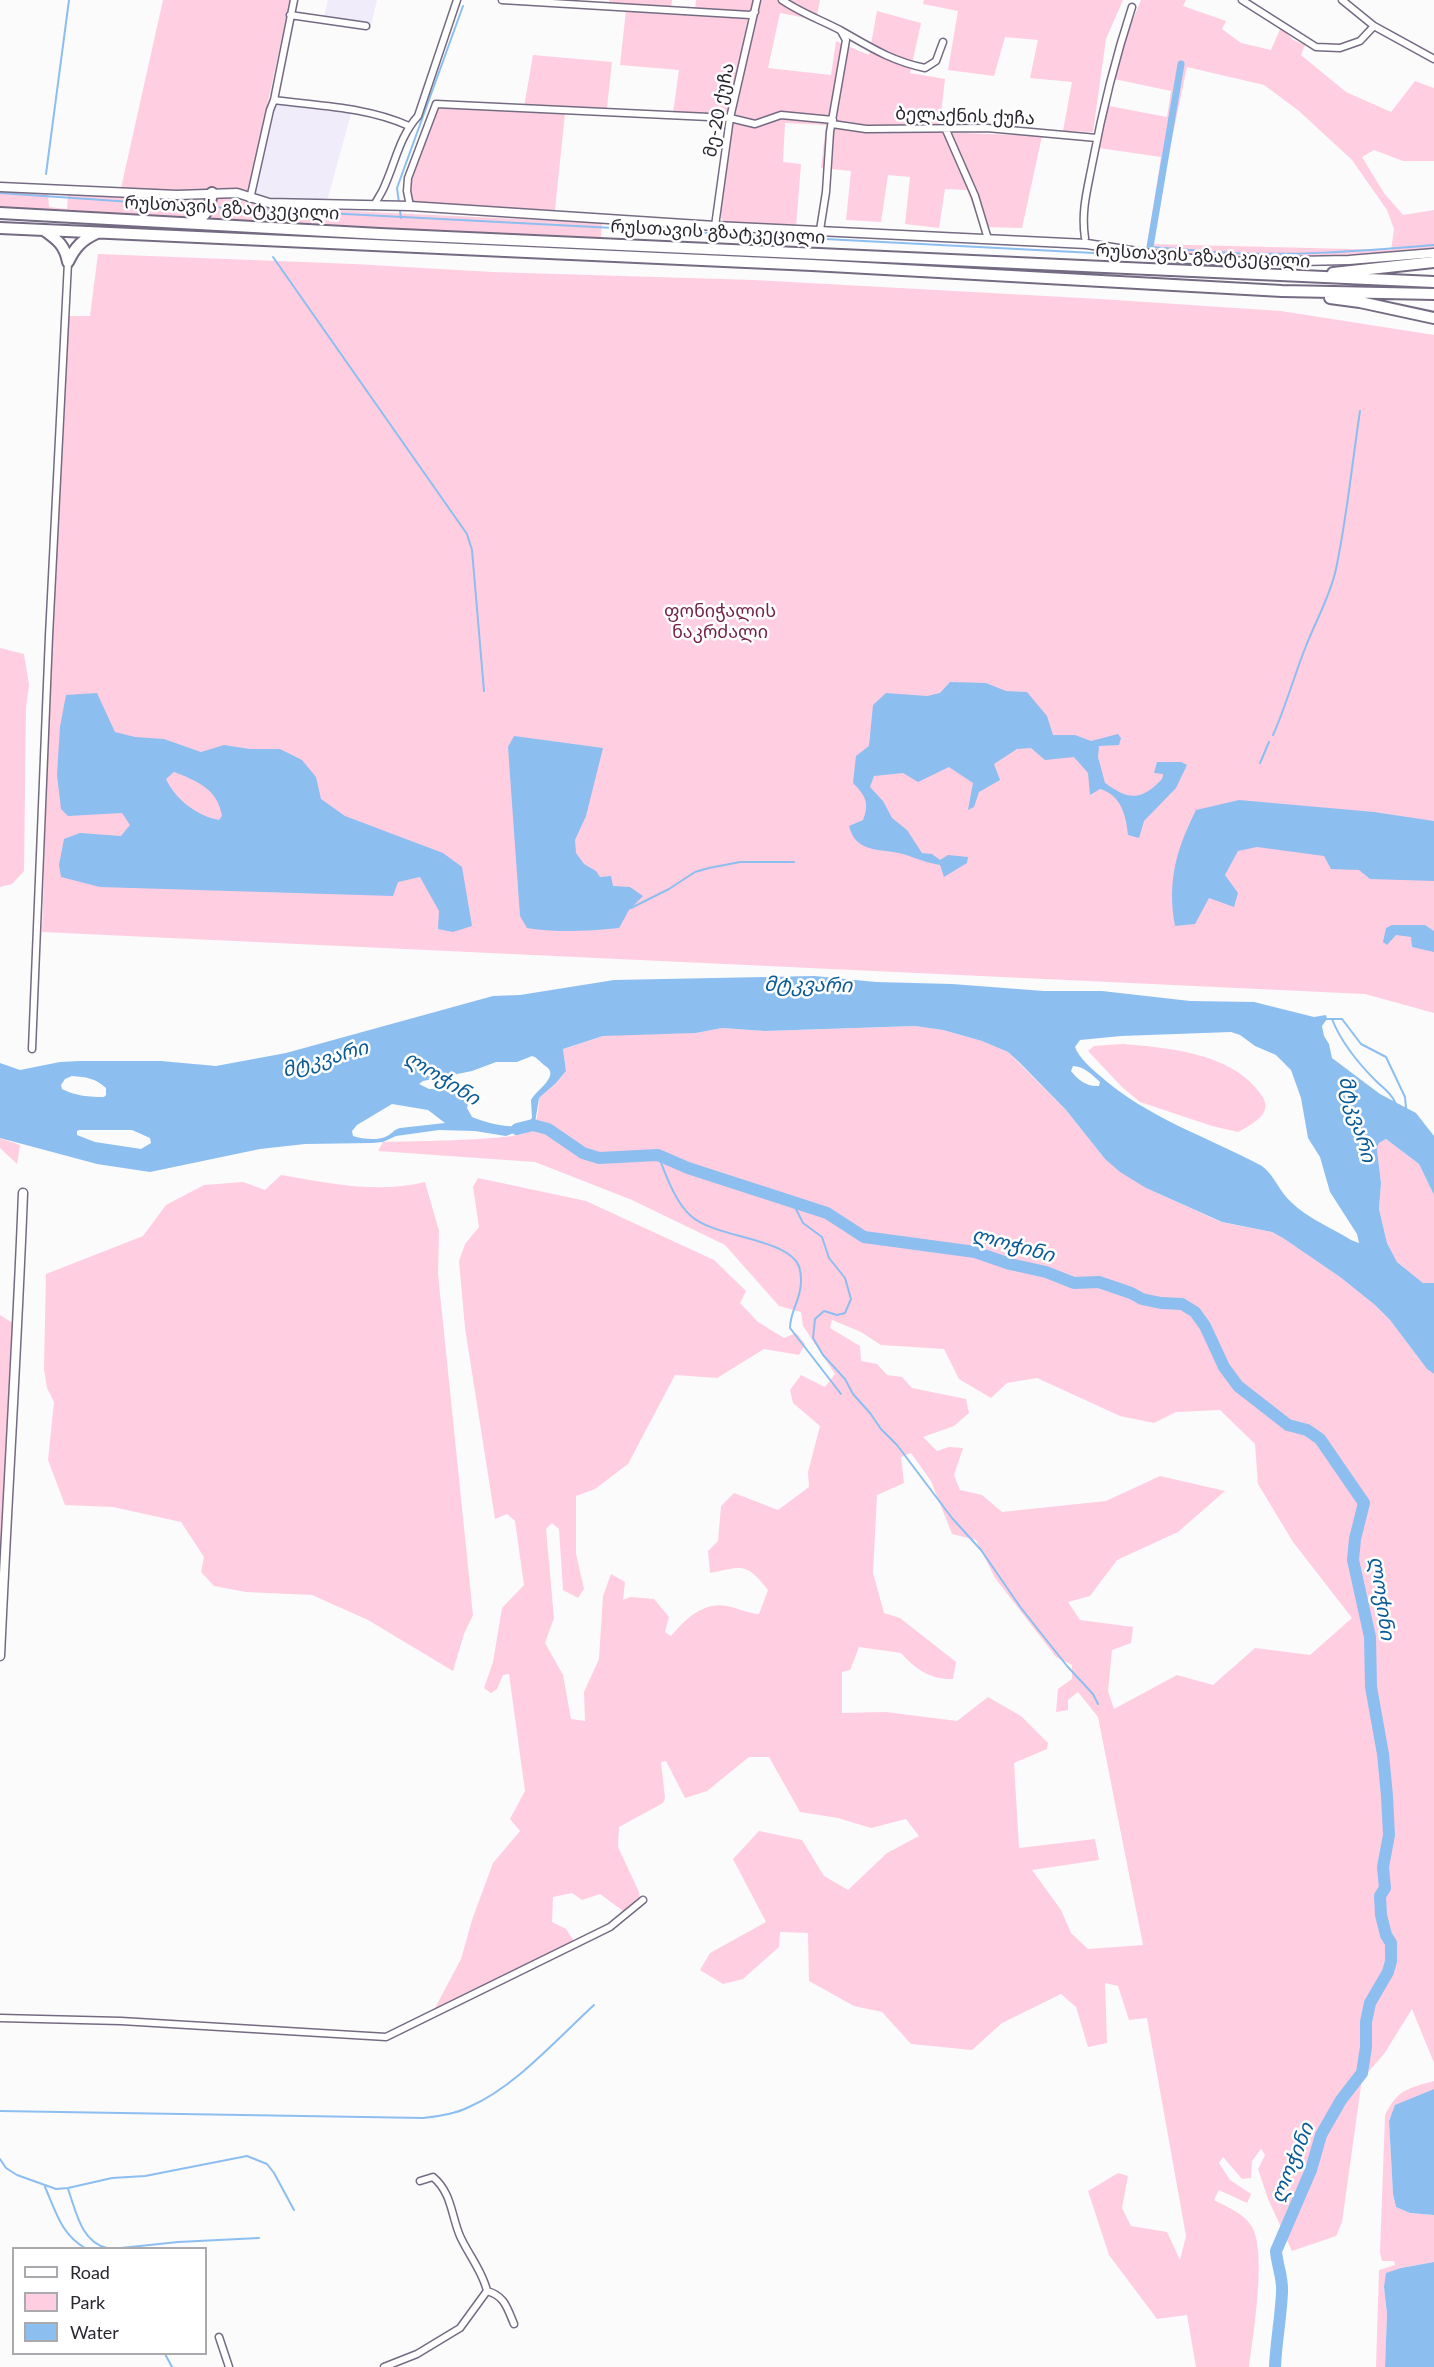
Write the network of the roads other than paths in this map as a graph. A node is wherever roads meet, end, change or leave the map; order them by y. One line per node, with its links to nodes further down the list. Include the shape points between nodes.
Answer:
1 (294, 0): 10 (street)
2 (457, 0): 19 (street, via 418,116)
3 (502, 0): 9 (street, via 750,15)
4 (757, 0): 9 (street, მე-20 ქუჩა)
5 (782, 0): 13 (street)
6 (1242, 0): 12 (street, via 1316,47 1340,48 1360,42)
7 (1342, 0): 12 (street)
8 (1132, 7): 21 (street)
9 (755, 12): 17 (street, მე-20 ქუჩა)
10 (291, 15): 11 (street); 16 (street)
11 (366, 26)
12 (1374, 26): 15 (street)
13 (841, 31): 14 (street, via 874,51 925,68 936,61); 18 (street, via 846,40)
14 (943, 42)
15 (1434, 59)
16 (274, 100): 19 (street, via 352,110); 23 (street)
17 (730, 118): 18 (street, ბელაქნის ქუჩა, via 755,124 781,115); 26 (street, ბელაქნის ქუჩა, via 436,104 408,178); 30 (street, მე-20 ქუჩა)
18 (832, 122): 20 (street, ბელაქნის ქუჩა, via 866,129); 32 (street)
19 (409, 126): 25 (street)
20 (946, 130): 21 (street, ბელაქნის ქუჩა, via 987,128); 36 (street, via 975,195)
21 (1097, 138): 35 (street, via 1082,220)
22 (0, 187): 24 (street, via 177,195)
23 (250, 198): 24 (street, via 237,194); 25 (street, via 269,203)
24 (210, 201): 28 (highway, via 204,216); 29 (highway, via 218,221)
25 (374, 206): 26 (street)
26 (407, 206): 30 (street)
27 (0, 213): 28 (highway, რუსთავის გზატკეცილი)
28 (192, 222): 29 (highway, რუსთავის გზატკეცილი)
29 (224, 224): 40 (highway, რუსთავის გზატკეცილი)
30 (715, 226): 32 (street)
31 (0, 228): 33 (highway, რუსთავის გზატკეცილი)
32 (820, 230): 36 (street)
33 (45, 231): 34 (highway, რუსთავის გზატკეცილი); 38 (highway, via 59,241)
34 (97, 233): 38 (highway, via 74,249); 42 (highway, რუსთავის გზატკეცილი)
35 (1085, 238)
36 (988, 239): 37 (street, via 1087,244 1174,258 1245,262)
37 (1434, 253)
38 (68, 262): 45 (street)
39 (1434, 262): 40 (highway)
40 (1279, 276): 41 (highway, რუსთავის გზატკეცილი)
41 (1434, 282)
42 (1282, 291): 43 (highway, რუსთავის გზატკეცილი); 44 (highway)
43 (1434, 294)
44 (1434, 318)
45 (32, 1048)
46 (23, 1193): 47 (street)
47 (0, 1656)
48 (643, 1900): 49 (street, via 610,1927 386,2037)
49 (0, 2018)
50 (420, 2181): 51 (street, via 433,2177 443,2186 459,2234)
51 (487, 2291): 52 (street, via 501,2297); 55 (street, via 460,2328 417,2354)
52 (514, 2324)
53 (219, 2337): 54 (street)
54 (229, 2367)
55 (384, 2367)

